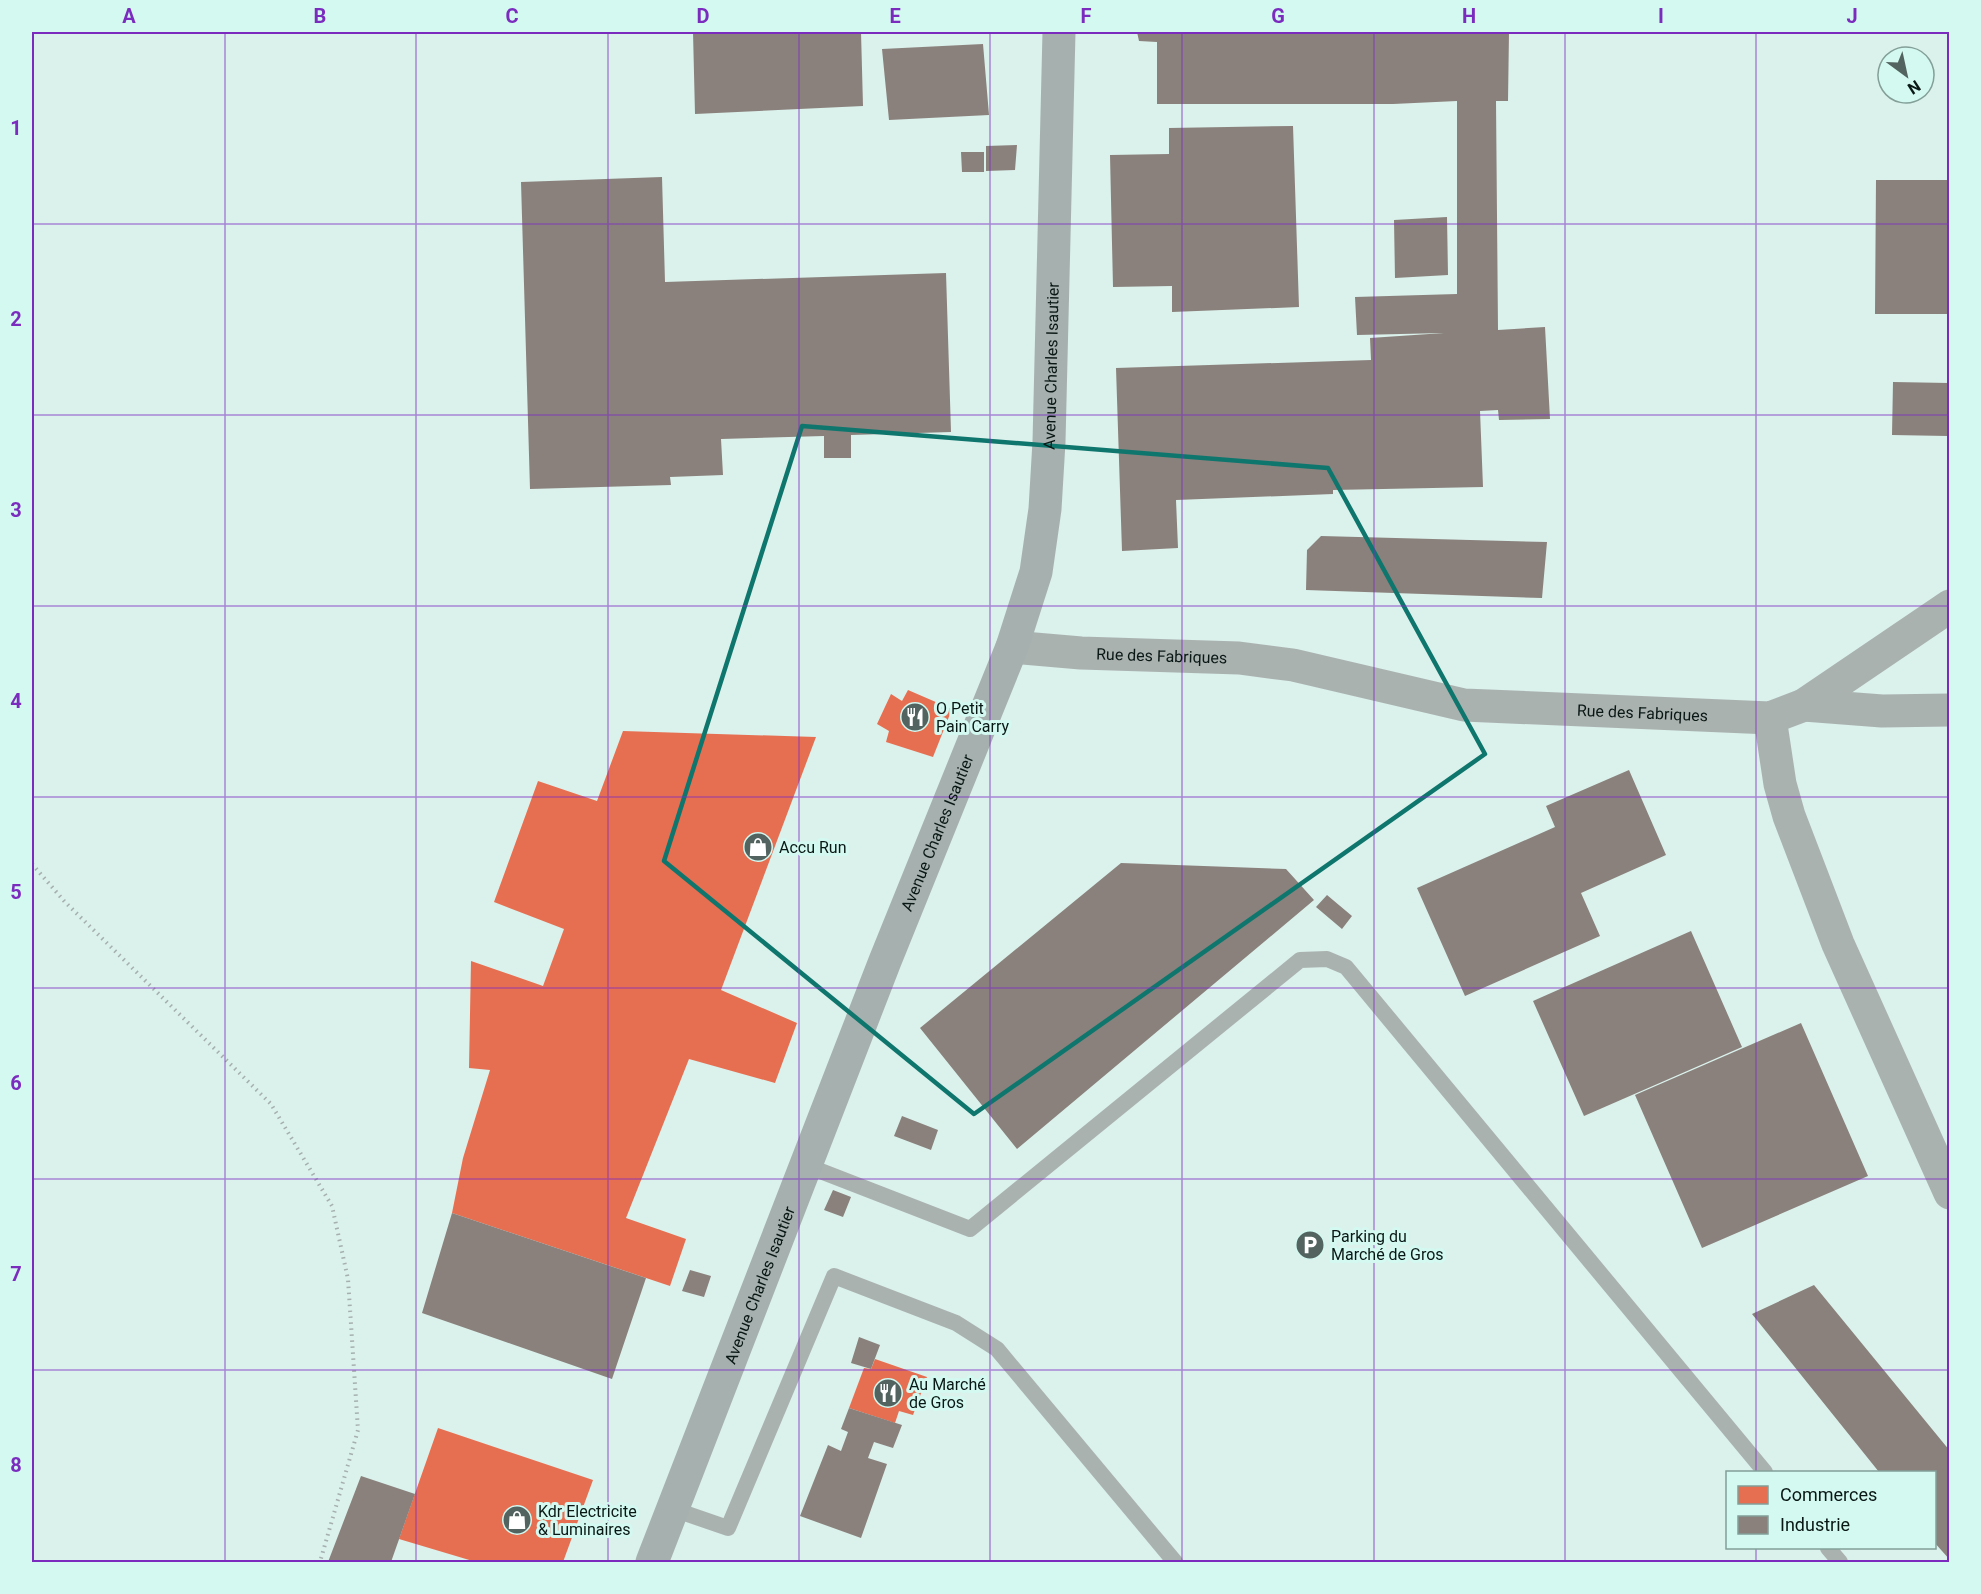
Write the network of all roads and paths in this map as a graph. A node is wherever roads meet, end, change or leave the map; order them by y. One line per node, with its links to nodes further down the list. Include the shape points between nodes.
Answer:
1 (1059, 32): 3 (street, Avenue Charles Isautier, via 1045,508 1036,572)
2 (1950, 606): 4 (street)
3 (1012, 647): 6 (street, Rue des Fabriques, via 1250,659 1293,665 1464,705); 8 (street, Avenue Charles Isautier)
4 (1804, 705): 5 (street, via 1882,711); 6 (street)
5 (1950, 710)
6 (1770, 718): 9 (street, via 1789,816 1838,944)
7 (32, 864): 13 (path, via 65,902 271,1104 332,1206 348,1279 358,1430)
8 (805, 1165): 10 (lane, via 970,1229 1300,960 1327,959 1346,967); 11 (street, Avenue Charles Isautier)
9 (1950, 1193)
10 (1763, 1471)
11 (673, 1509): 14 (street, Avenue Charles Isautier); 15 (lane, via 728,1528 834,1276 956,1323 997,1349)
12 (1829, 1549): 16 (lane)
13 (320, 1563)
14 (652, 1563)
15 (1175, 1563)
16 (1840, 1563)

